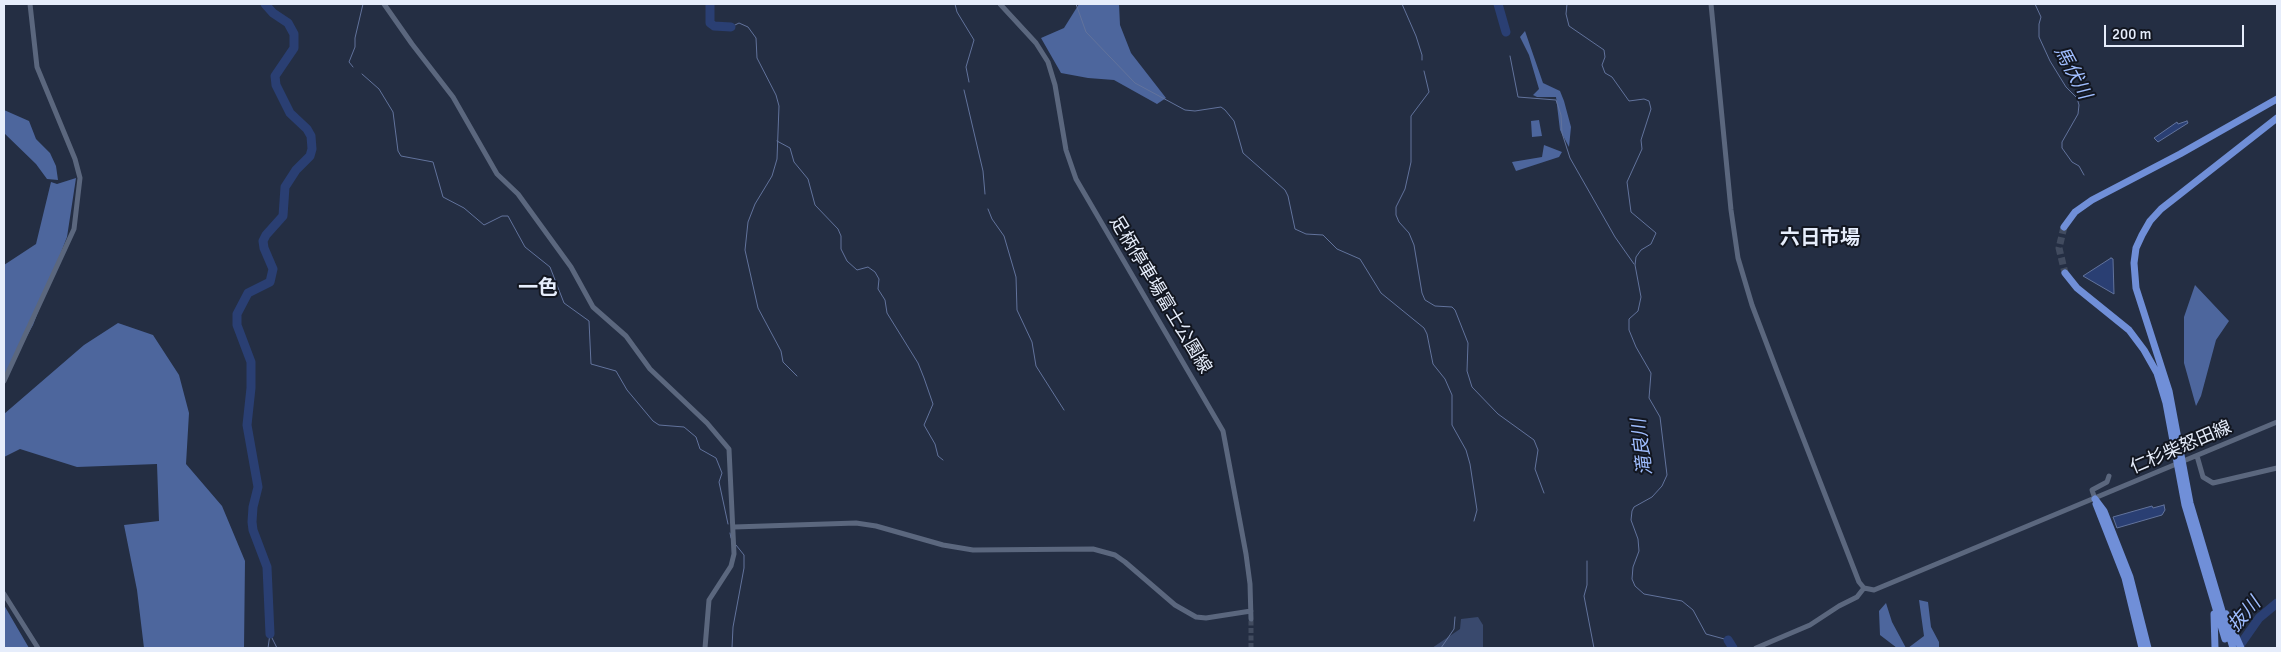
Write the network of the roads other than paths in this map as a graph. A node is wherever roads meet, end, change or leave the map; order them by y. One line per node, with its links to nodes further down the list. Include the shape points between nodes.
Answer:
1 (30, 4): 9 (street, via 37,67 80,178 74,229)
2 (384, 4): 16 (street, via 453,97 493,168 522,200 571,267 593,307 626,336 650,369 707,423 729,449)
3 (1000, 4): 20 (street, 足柄停車場富士公園線, via 1036,43 1048,62 1066,150 1076,179 1223,431 1246,554)
4 (1711, 4): 17 (street, via 1738,258 1752,305)
5 (2277, 99): 7 (highway, via 2092,200 2075,212)
6 (2277, 118): 11 (highway, via 2161,209 2150,221 2136,248 2136,288 2169,391)
7 (2064, 227)
8 (2065, 273): 11 (highway, via 2076,288 2129,330 2144,350 2161,386)
9 (4, 381)
10 (2277, 422): 12 (street, 仁杉柴怒田線)
11 (2177, 446): 19 (highway, via 2191,527)
12 (2197, 456): 13 (street, via 2203,477 2213,483); 15 (street, 仁杉柴怒田線)
13 (2277, 468)
14 (2109, 476): 15 (street, via 2107,482 2092,490)
15 (2095, 499): 17 (street, 仁杉柴怒田線, via 1874,590); 26 (highway, via 2125,578); 27 (highway, via 2104,511 2130,577)
16 (734, 528): 20 (street, via 856,523 972,550 1093,548 1116,555 1175,606 1196,617); 24 (street, via 731,566 709,600)
17 (1864, 588): 25 (street, via 1857,597 1810,625)
18 (4, 594): 23 (street)
19 (2215, 596): 22 (highway); 22 (highway); 28 (highway)
20 (1251, 611): 21 (street, 足柄停車場富士公園線)
21 (1251, 619)
22 (2229, 633): 29 (highway); 30 (highway); 31 (highway)
23 (38, 648)
24 (705, 648)
25 (1756, 648)
26 (2142, 648)
27 (2148, 648)
28 (2215, 648)
29 (2228, 648)
30 (2233, 648)
31 (2241, 648)

